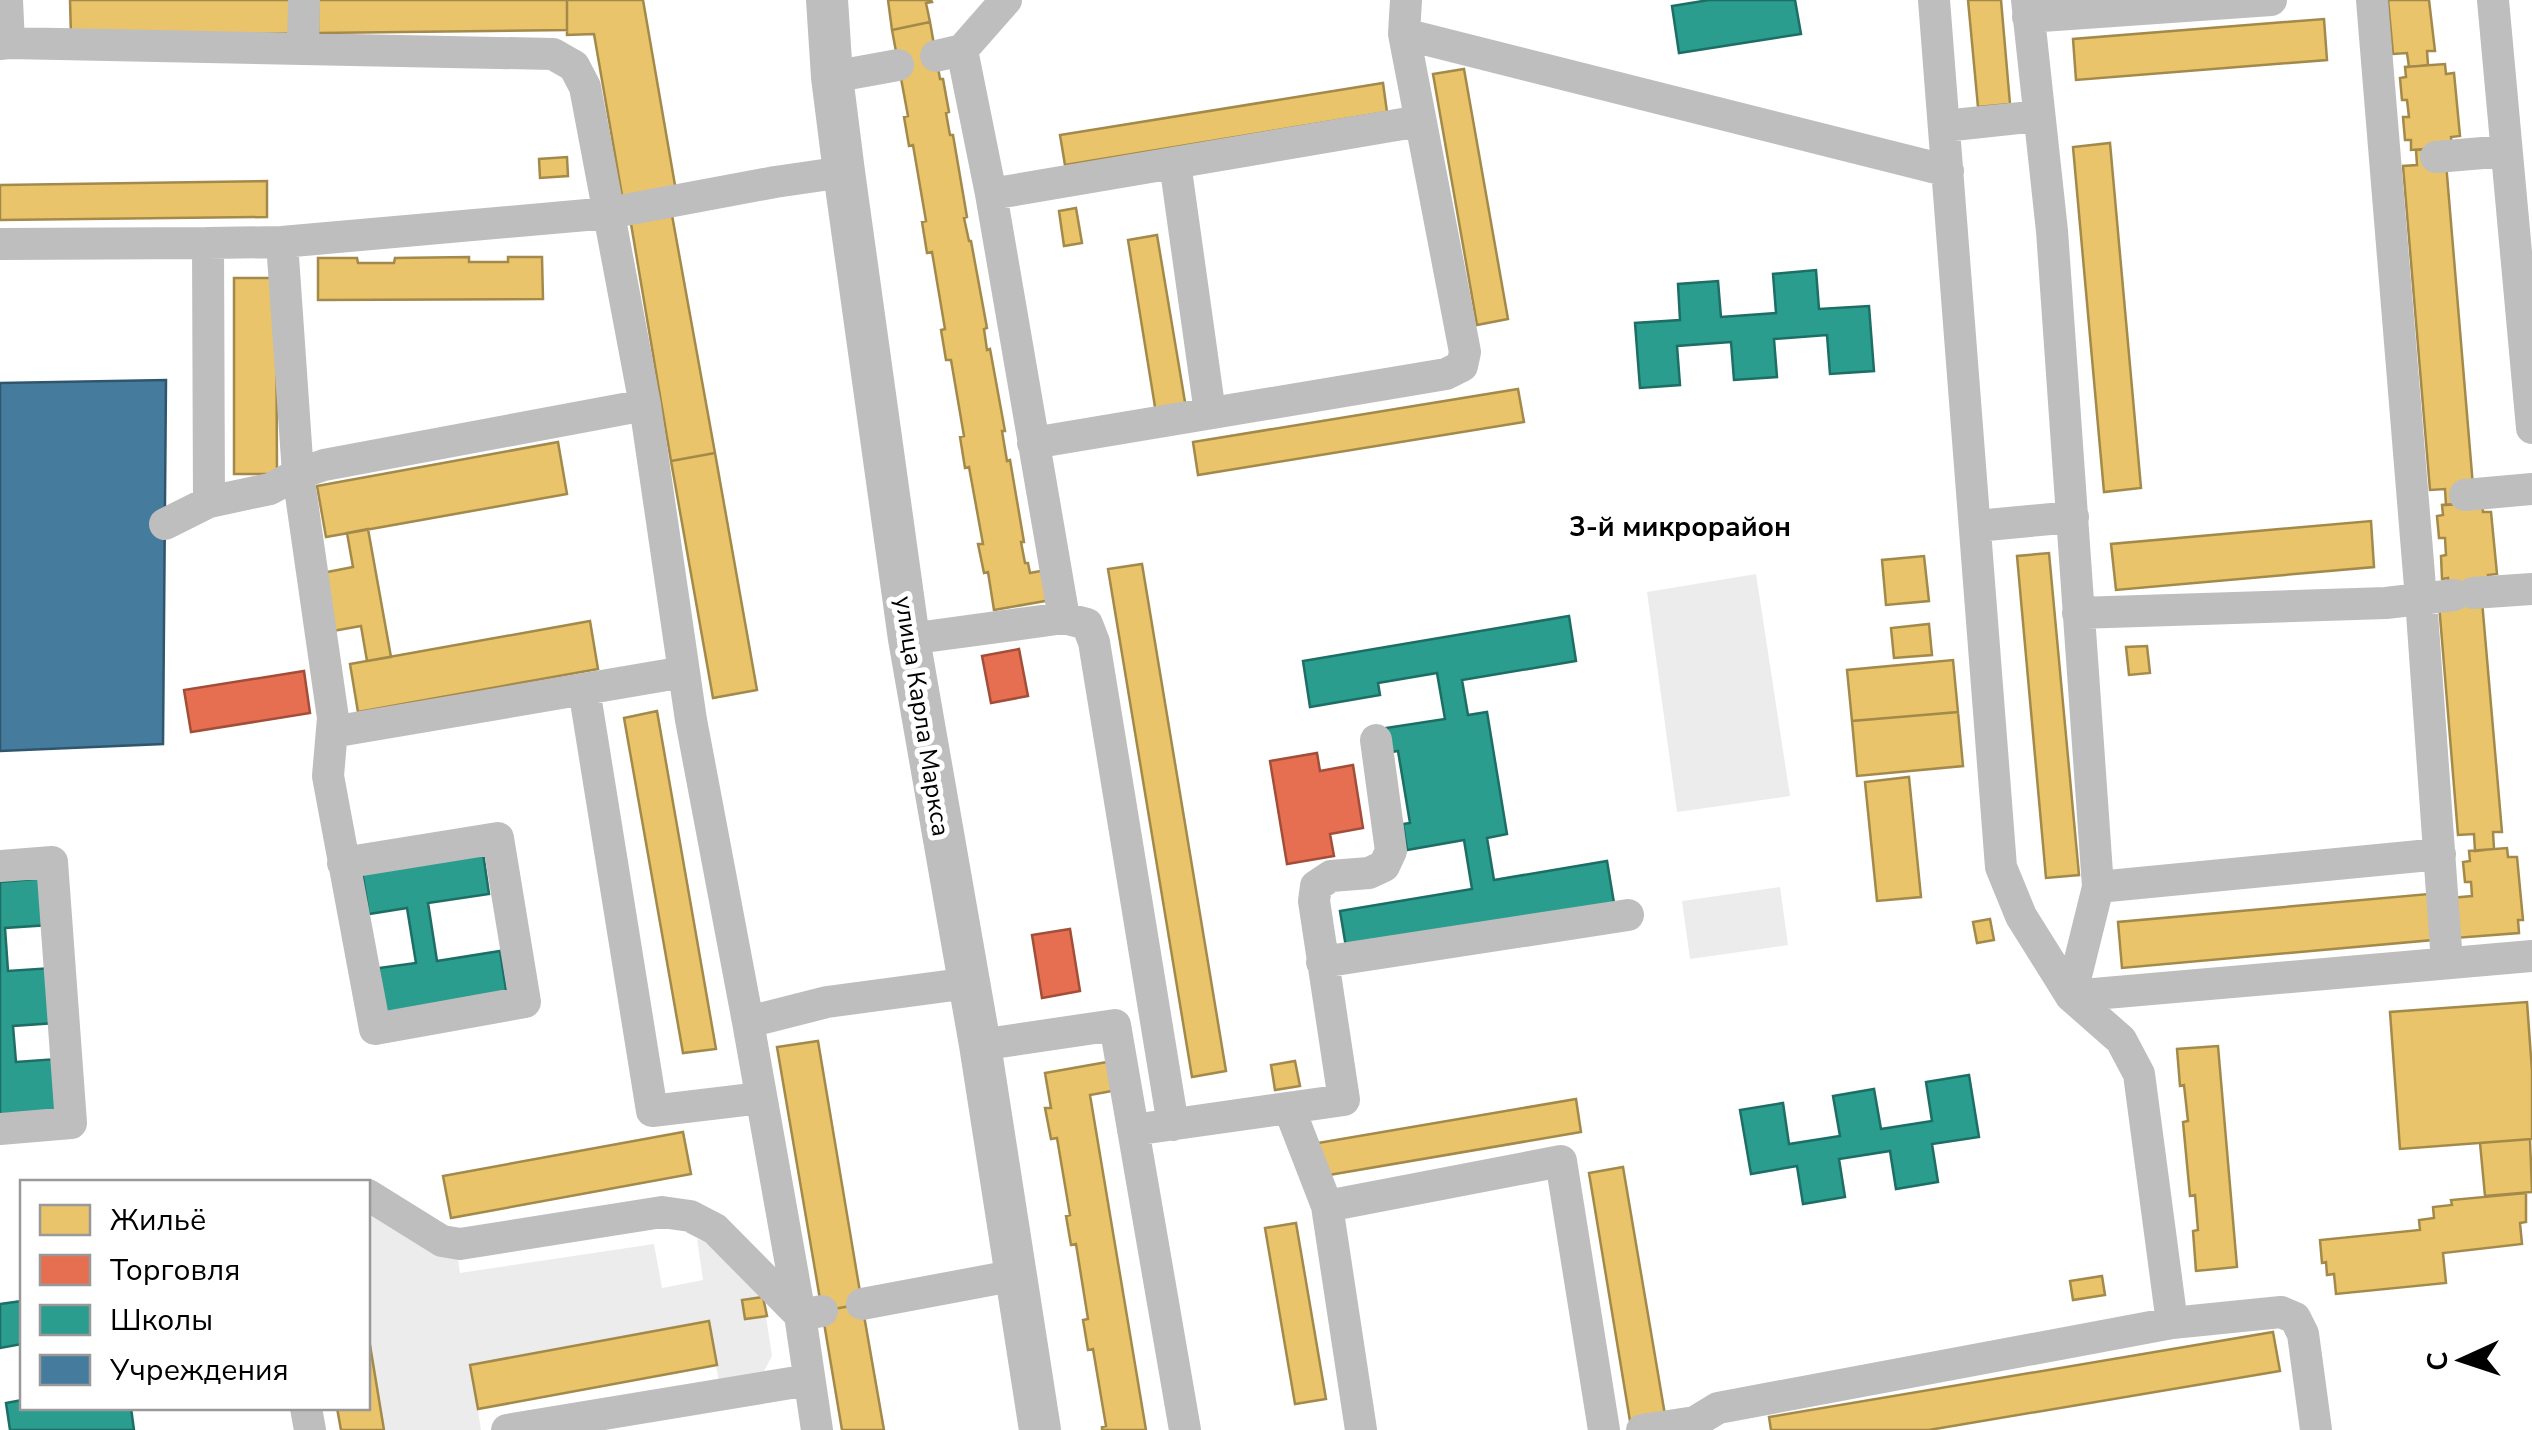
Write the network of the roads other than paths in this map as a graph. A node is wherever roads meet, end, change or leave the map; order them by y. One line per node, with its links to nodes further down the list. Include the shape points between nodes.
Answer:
1 (7, 0): 12 (street)
2 (304, 0): 13 (street)
3 (827, 0): 15 (main road, улица Карла Маркса)
4 (1006, 0): 24 (street, via 949,53)
5 (1406, 0): 11 (street)
6 (1934, 0): 18 (street)
7 (2271, 0): 10 (street)
8 (2372, 0): 20 (street)
9 (2493, 0): 19 (street)
10 (2028, 9): 16 (street)
11 (1404, 34): 17 (street); 22 (street)
12 (4, 44): 13 (street)
13 (303, 48): 25 (street, via 553,54 574,66 585,87)
14 (898, 64): 15 (street)
15 (832, 77): 23 (main road, улица Карла Маркса)
16 (2039, 116): 18 (street); 37 (street)
17 (1420, 122): 21 (street); 30 (street, via 1462,366)
18 (1944, 126): 22 (street)
19 (2506, 151): 20 (street); 31 (street)
20 (2412, 159): 35 (street)
21 (1175, 163): 24 (street); 30 (street)
22 (1948, 171): 39 (street)
23 (844, 172): 25 (street); 44 (main road, улица Карла Маркса)
24 (991, 194): 32 (street)
25 (609, 213): 26 (street); 29 (street)
26 (282, 242): 27 (street); 33 (street)
27 (208, 243): 28 (street); 36 (street)
28 (0, 244)
29 (645, 405): 33 (street); 45 (street)
30 (1210, 413): 32 (street)
31 (2532, 428)
32 (1033, 443): 43 (street)
33 (298, 474): 36 (street, via 270,490); 47 (street)
34 (2532, 489): 35 (street)
35 (2412, 499): 41 (street)
36 (209, 502): 38 (street)
37 (2073, 517): 39 (street); 42 (street)
38 (165, 524)
39 (1976, 526): 58 (street, via 2002,866 2021,916)
40 (2532, 590): 41 (street)
41 (2449, 596): 42 (street); 49 (street)
42 (2078, 613): 52 (street)
43 (1064, 618): 44 (street); 63 (street, via 1087,624 1094,642)
44 (909, 639): 57 (main road, улица Карла Маркса)
45 (684, 672): 46 (street); 59 (street)
46 (584, 689): 47 (street); 61 (street, via 652,1111)
47 (332, 732): 50 (street, via 328,776)
48 (1376, 740): 56 (street, via 1390,850 1384,866 1331,876 1316,886)
49 (2440, 854): 52 (street); 54 (street)
50 (343, 864): 50 (street, via 498,838 525,1002 375,1028)
51 (0, 866): 64 (street, via 52,862 71,1124)
52 (2098, 887): 58 (street)
53 (1628, 915): 56 (street)
54 (2446, 951): 55 (street); 58 (street)
55 (2532, 956)
56 (1322, 962): 62 (street, via 1344,1100)
57 (969, 982): 59 (street, via 827,1002); 60 (main road, улица Карла Маркса)
58 (2072, 996): 71 (street, via 2121,1040 2139,1074)
59 (748, 1022): 61 (street)
60 (980, 1045): 65 (street, via 1115,1024); 68 (main road, улица Карла Маркса)
61 (761, 1098): 70 (street)
62 (1288, 1108): 63 (street); 67 (street)
63 (1173, 1125): 65 (street)
64 (0, 1129)
65 (1133, 1130): 76 (street)
66 (370, 1197): 70 (street, via 442,1241 460,1244 662,1212 690,1216 716,1229)
67 (1326, 1206): 77 (street); 78 (street, via 1561,1161)
68 (1017, 1274): 69 (street); 75 (main road, улица Карла Маркса)
69 (862, 1304)
70 (811, 1313): 72 (street)
71 (2172, 1323): 79 (street, via 1718,1408 1695,1422); 80 (street, via 2280,1312 2295,1318)
72 (810, 1380): 73 (street); 74 (street)
73 (506, 1430)
74 (817, 1430)
75 (1040, 1430)
76 (1185, 1430)
77 (1361, 1430)
78 (1604, 1430)
79 (1642, 1430)
80 (2316, 1430)

